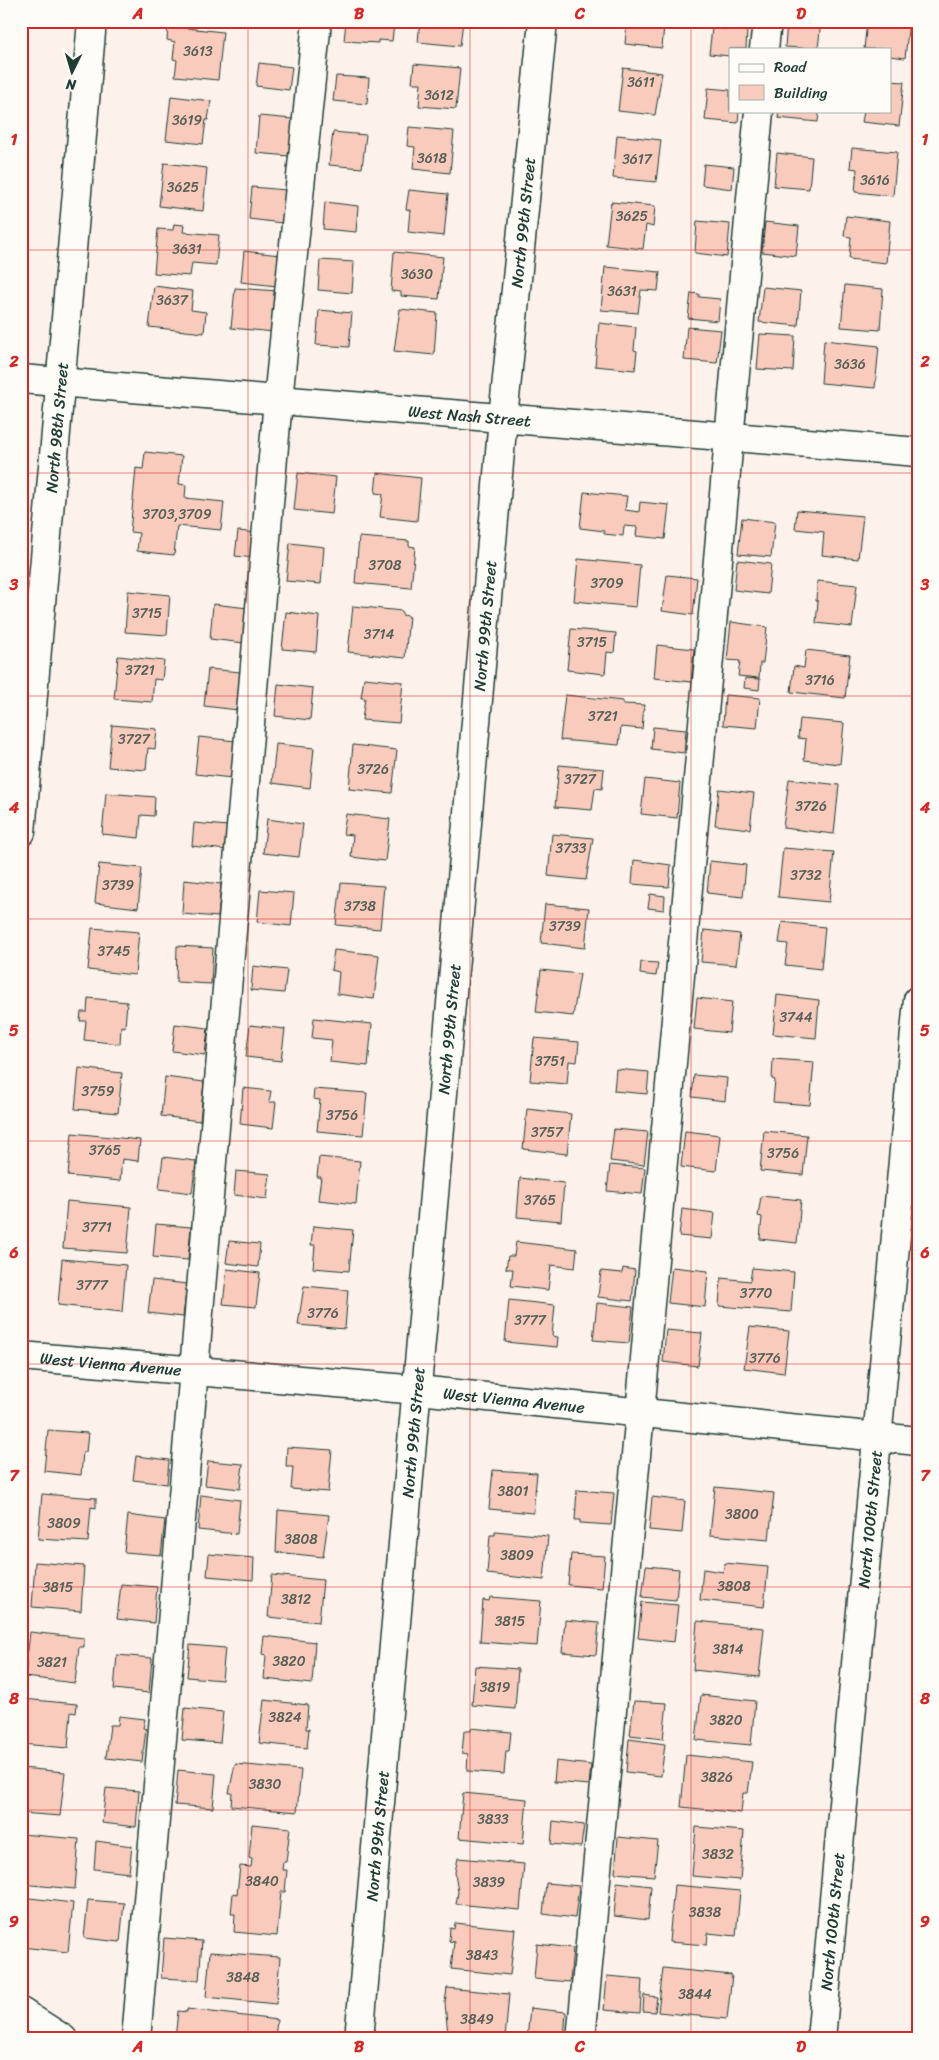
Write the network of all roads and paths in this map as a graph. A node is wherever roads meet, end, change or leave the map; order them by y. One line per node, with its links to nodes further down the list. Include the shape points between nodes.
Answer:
1 (92, 21): 8 (street, North 98th Street)
2 (317, 21): 9 (street)
3 (543, 21): 10 (street, North 99th Street)
4 (766, 21): 5 (street)
5 (764, 48)
6 (759, 112): 11 (street)
7 (21, 379): 8 (street, West Nash Street)
8 (60, 382): 9 (street, West Nash Street); 13 (street, North 98th Street)
9 (278, 400): 10 (street, West Nash Street); 16 (street)
10 (503, 418): 11 (street, West Nash Street); 17 (street, North 99th Street)
11 (730, 437): 12 (street, West Nash Street); 18 (street)
12 (918, 452)
13 (21, 832)
14 (918, 1000): 19 (street, North 100th Street)
15 (21, 1356): 16 (street, West Vienna Avenue)
16 (194, 1371): 17 (street, West Vienna Avenue); 23 (street)
17 (418, 1390): 18 (street, West Vienna Avenue); 24 (street, North 99th Street)
18 (640, 1413): 19 (street, West Vienna Avenue); 25 (street)
19 (877, 1437): 20 (street, West Vienna Avenue); 26 (street, North 100th Street)
20 (918, 1441)
21 (21, 2012): 22 (street)
22 (63, 2039)
23 (136, 2039)
24 (359, 2039)
25 (580, 2039)
26 (821, 2039)

